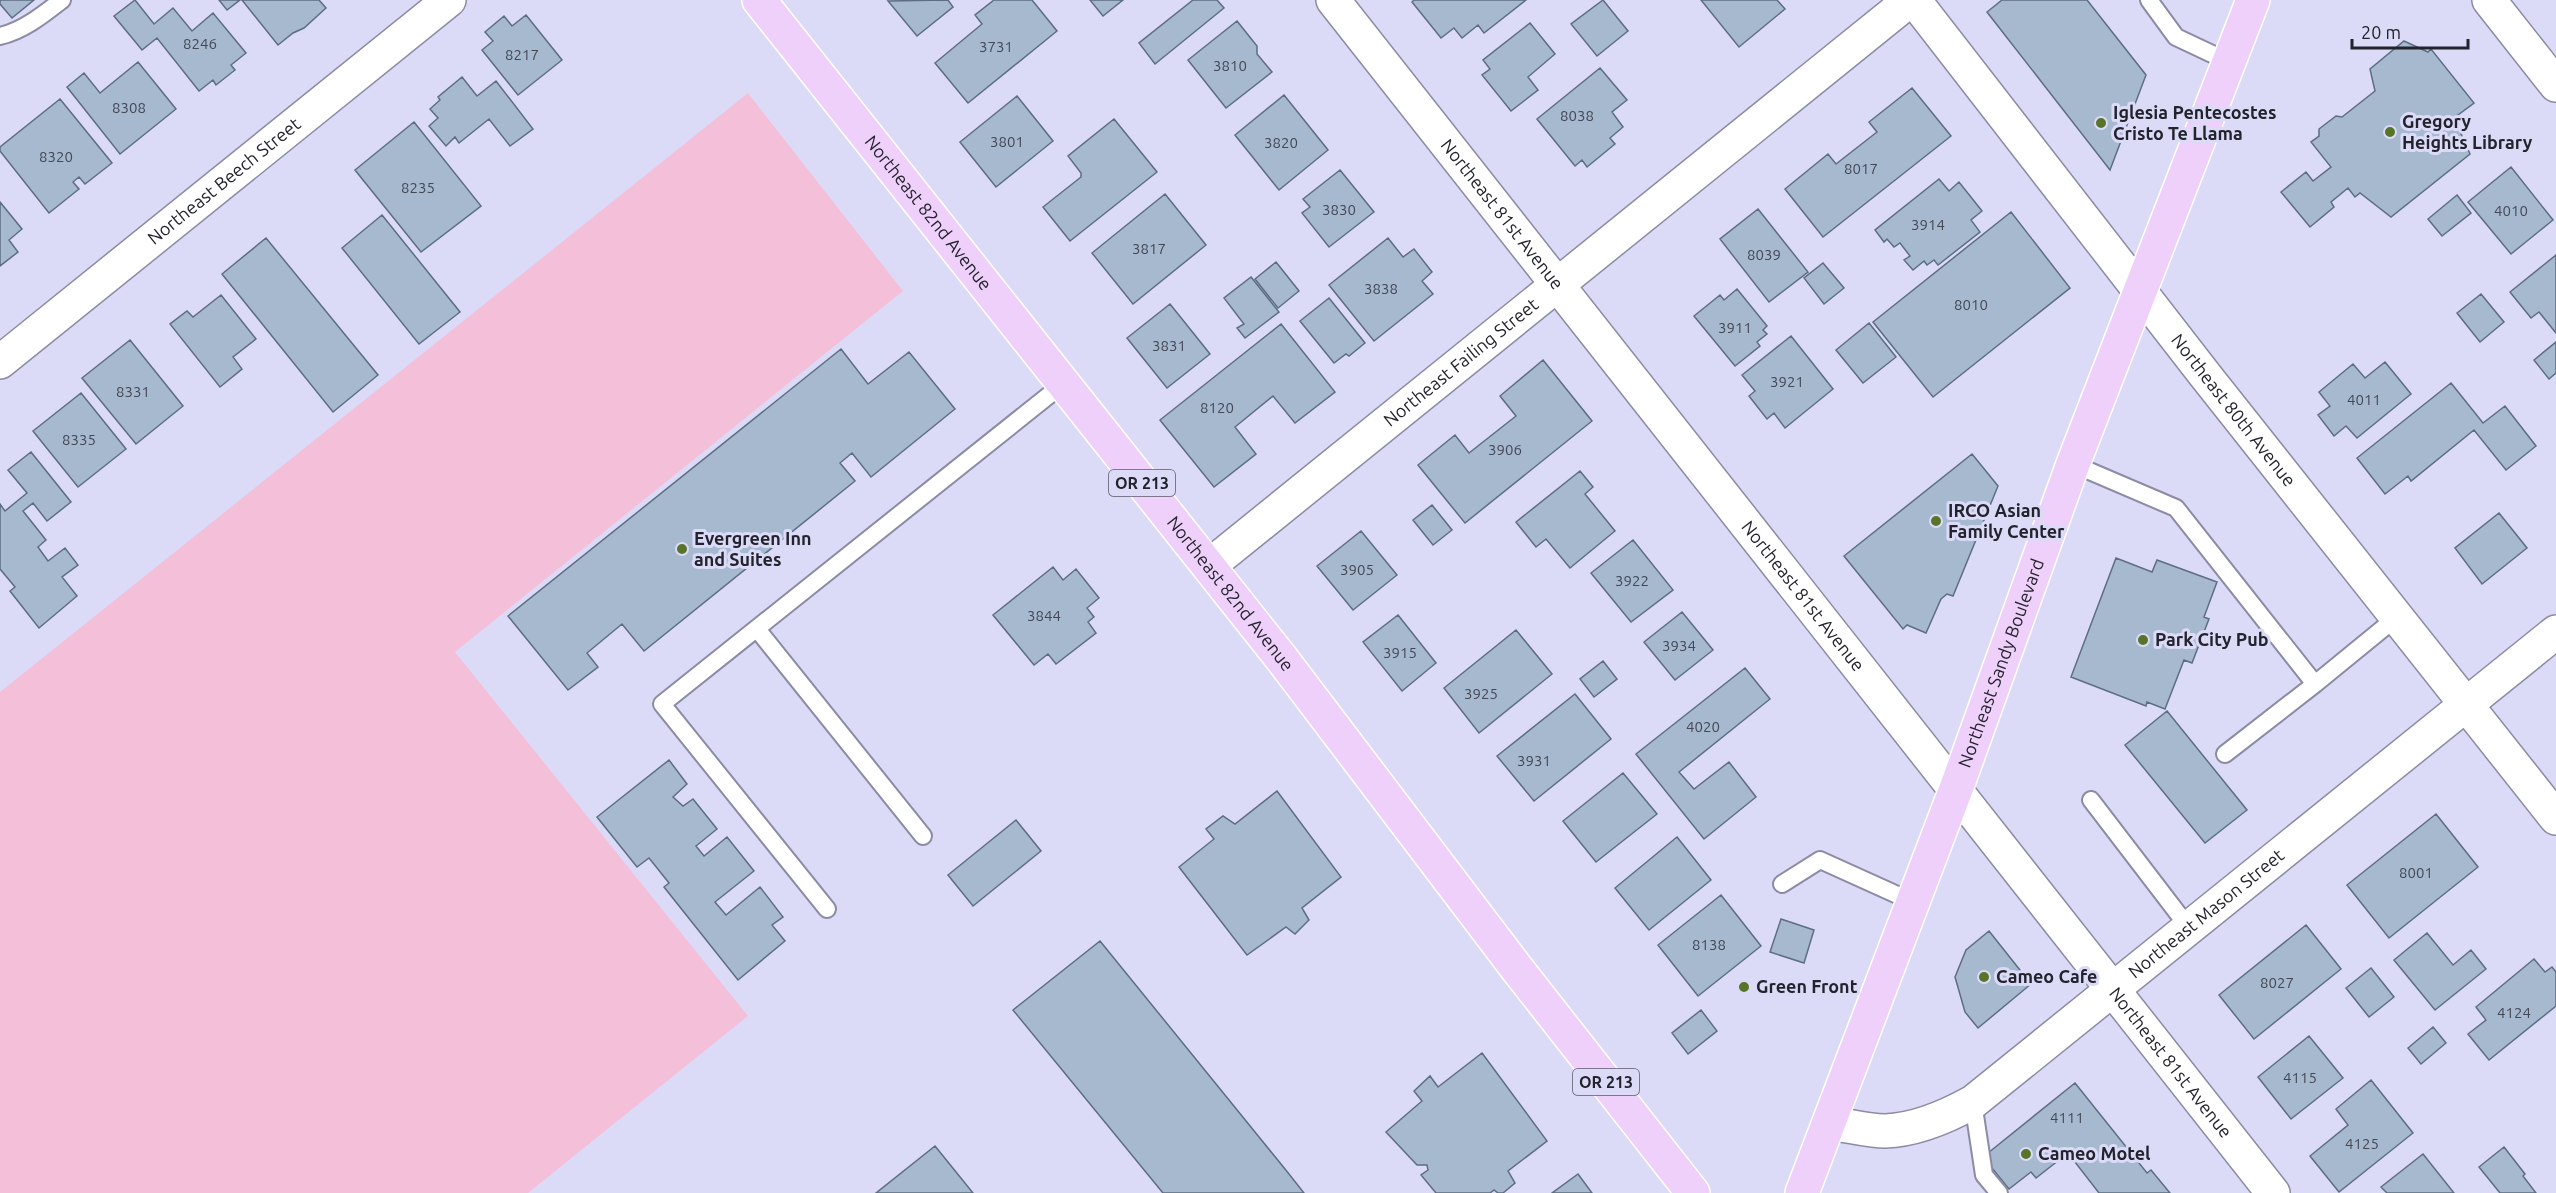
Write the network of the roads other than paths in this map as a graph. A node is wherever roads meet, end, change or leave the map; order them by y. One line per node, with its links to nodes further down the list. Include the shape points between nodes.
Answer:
1 (62, 0): 9 (lane, via 27,24)
2 (449, 0): 14 (street, Northeast Beech Street)
3 (759, 0): 15 (main road, Northeast 82nd Avenue / OR 213)
4 (1333, 0): 12 (street, Northeast 81st Avenue)
5 (1912, 0): 12 (street, Northeast Failing Street); 13 (street, Northeast 80th Avenue)
6 (2149, 0): 10 (lane, via 2176,37)
7 (2253, 0): 10 (main road, Northeast Sandy Boulevard)
8 (2489, 0): 11 (street)
9 (0, 36)
10 (2229, 62): 13 (main road, Northeast Sandy Boulevard)
11 (2556, 85)
12 (1557, 284): 17 (street, Northeast Failing Street); 24 (street, Northeast 81st Avenue)
13 (2139, 290): 16 (main road, Northeast Sandy Boulevard); 18 (street, Northeast 80th Avenue)
14 (0, 362)
15 (1063, 384): 17 (main road, Northeast 82nd Avenue / OR 213); 19 (lane)
16 (2073, 464): 21 (lane, via 2176,508); 24 (main road, Northeast Sandy Boulevard)
17 (1209, 566): 35 (main road, Northeast 82nd Avenue / OR 213)
18 (2397, 617): 21 (lane); 22 (street, Northeast 80th Avenue)
19 (756, 629): 27 (lane); 30 (lane, via 662,704)
20 (2556, 632): 22 (street, Northeast Mason Street)
21 (2315, 684): 23 (lane)
22 (2465, 704): 26 (street, Northeast 80th Avenue); 31 (street, Northeast Mason Street)
23 (2225, 754)
24 (1956, 789): 29 (main road, Northeast Sandy Boulevard); 32 (street, Northeast 81st Avenue)
25 (2091, 800): 31 (lane)
26 (2556, 818)
27 (922, 836)
28 (1782, 884): 29 (lane, via 1820,860)
29 (1913, 902): 34 (main road, Northeast Sandy Boulevard)
30 (826, 909)
31 (2189, 928): 32 (street, Northeast Mason Street)
32 (2113, 990): 33 (street, Northeast Mason Street); 38 (street, Northeast 81st Avenue)
33 (1973, 1102): 34 (street, Northeast Mason Street, via 1910,1128 1883,1131); 37 (lane, via 1984,1175)
34 (1829, 1123): 36 (main road, Northeast Sandy Boulevard)
35 (1693, 1193)
36 (1802, 1193)
37 (1999, 1193)
38 (2273, 1193)

